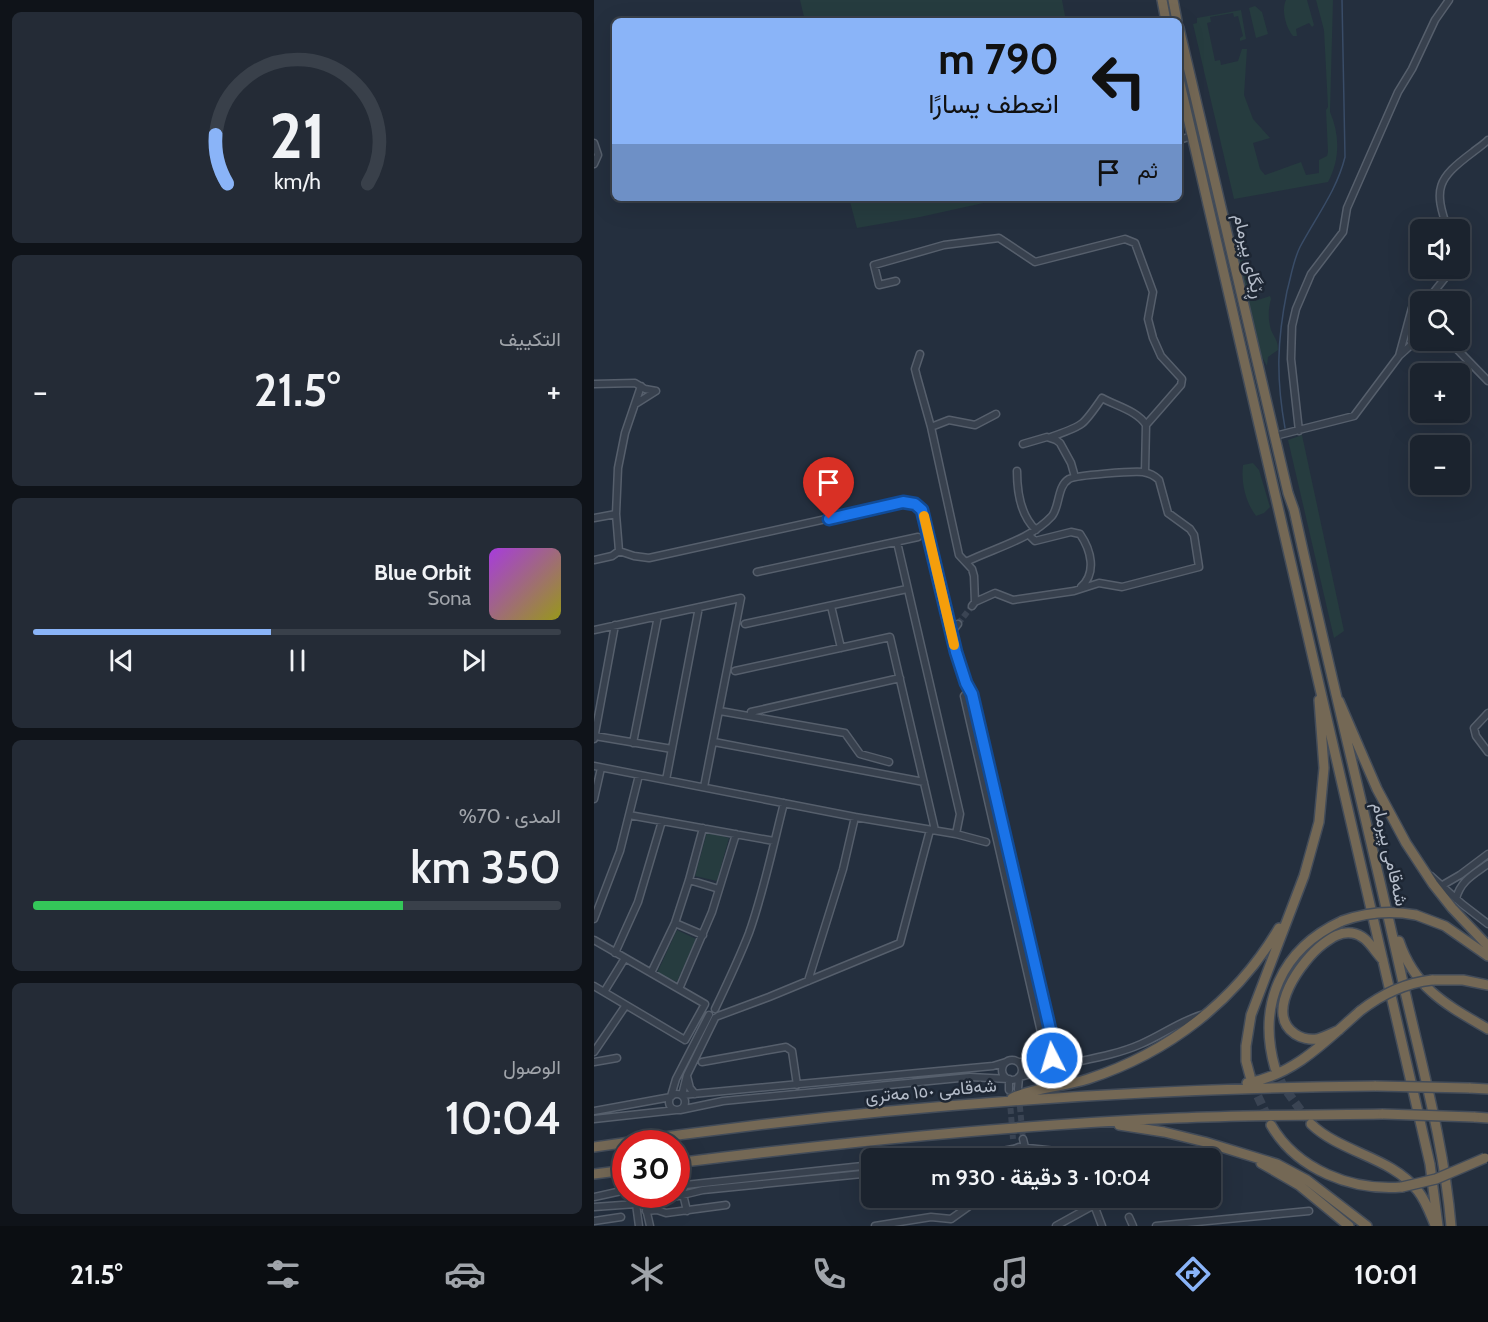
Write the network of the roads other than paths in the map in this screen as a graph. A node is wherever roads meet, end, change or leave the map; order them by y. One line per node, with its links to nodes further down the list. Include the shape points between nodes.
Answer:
1 (1162, 0): 4 (highway)
2 (1173, 0): 5 (highway)
3 (1449, 0): 30 (street, via 1400,88 1347,208 1343,232 1315,268 1296,309 1291,367)
4 (1165, 18)
5 (1177, 18)
6 (1182, 41): 31 (highway, ڕێگای پیرمام)
7 (1182, 92): 8 (highway, ڕێگای پیرمام)
8 (1192, 136): 9 (street); 38 (highway, ڕێگای پیرمام)
9 (1182, 139)
10 (1488, 140): 13 (street, via 1450,171 1438,189)
11 (594, 143): 12 (street, via 598,155)
12 (594, 164)
13 (1444, 219)
14 (1444, 279): 16 (street)
15 (896, 281): 28 (street, via 879,285 874,265 953,243 999,238 1035,262 1130,240 1138,249 1153,292 1148,319 1157,349 1182,380)
16 (1435, 291)
17 (1410, 315): 21 (street)
18 (1410, 346): 21 (street)
19 (1459, 351): 22 (street)
20 (920, 354): 29 (street, via 915,369)
21 (1399, 356): 30 (street, via 1354,416)
22 (1488, 381)
23 (595, 384): 24 (street); 25 (street)
24 (641, 386): 26 (street); 26 (street, via 656,391)
25 (594, 392)
26 (633, 408): 39 (street, via 618,468)
27 (996, 414): 29 (street, via 975,425 949,420)
28 (1146, 425): 32 (street, via 1138,415 1102,398 1084,424); 35 (street)
29 (931, 427): 47 (street, via 959,555)
30 (1299, 431): 31 (street)
31 (1275, 436): 37 (highway, ڕێگای پیرمام)
32 (1051, 438): 33 (street); 36 (street, via 1060,443)
33 (1023, 444)
34 (1017, 471): 41 (street, via 1018,494 1027,520)
35 (1145, 472): 36 (street); 50 (street, via 1159,480 1168,513 1194,535 1199,567 1122,587 1103,583)
36 (1075, 477): 41 (street, via 1066,481 1054,514)
37 (1288, 493): 64 (highway, شەقامی پیرمام)
38 (1276, 495): 63 (highway, شەقامی پیرمام)
39 (616, 514): 40 (street); 45 (street)
40 (594, 518)
41 (1036, 530): 42 (street)
42 (1029, 535): 47 (street); 50 (street, via 1035,541 1071,532 1080,534 1092,567 1086,583)
43 (918, 537): 44 (street)
44 (897, 542): 48 (street); 49 (street)
45 (619, 551): 46 (street); 58 (street, via 649,558 912,503 923,513)
46 (594, 560)
47 (966, 562): 50 (street, via 974,576 973,604 995,593 1013,600)
48 (757, 572)
49 (907, 589): 51 (street); 89 (street, via 960,814)
50 (1078, 590)
51 (831, 606): 54 (street); 59 (street)
52 (699, 607): 53 (street); 65 (street, via 741,598); 72 (street)
53 (658, 616): 56 (street); 70 (street)
54 (745, 624)
55 (958, 624): 58 (street)
56 (615, 625): 57 (street); 68 (street)
57 (594, 630)
58 (951, 633): 62 (street)
59 (841, 648): 60 (street); 61 (street, via 890,637)
60 (735, 671)
61 (900, 678): 66 (street); 79 (street)
62 (970, 691): 71 (street); 73 (street, via 964,696)
63 (1321, 692): 100 (highway, via 1318,703 1324,768 1322,805 1315,843); 112 (highway, شەقامی پیرمام)
64 (1335, 697): 96 (highway, via 1343,705 1391,818); 105 (highway, شەقامی پیرمام)
65 (720, 711): 69 (street); 75 (street, via 845,733 860,754)
66 (751, 712)
67 (1488, 713): 74 (street, via 1474,728)
68 (594, 737): 70 (street)
69 (714, 742): 79 (street); 80 (street)
70 (633, 743): 72 (street)
71 (984, 747): 73 (street); 93 (street)
72 (672, 749): 78 (street)
73 (976, 749): 92 (street)
74 (1488, 752)
75 (889, 762)
76 (597, 767): 77 (street); 81 (street)
77 (639, 775): 78 (street); 83 (street)
78 (666, 780): 80 (street)
79 (924, 782): 87 (street)
80 (704, 787): 82 (street)
81 (594, 799)
82 (784, 803): 84 (street); 90 (street)
83 (629, 815): 85 (street); 102 (street)
84 (855, 817): 87 (street); 114 (street)
85 (662, 821): 86 (street); 109 (street, via 638,902)
86 (703, 828): 88 (street); 97 (street)
87 (933, 830): 89 (street); 114 (street, via 900,943)
88 (736, 834): 90 (street); 99 (street)
89 (956, 834): 91 (street)
90 (774, 841): 121 (street, via 749,932)
91 (987, 842)
92 (997, 843): 93 (street); 126 (street, via 1043,1041)
93 (1006, 843): 131 (street, via 1053,1042 1052,1058)
94 (1488, 854): 98 (street)
95 (1488, 864): 101 (street, via 1464,882)
96 (1421, 866): 98 (street); 108 (highway, via 1452,908)
97 (689, 880): 99 (street); 103 (street)
98 (1441, 886): 101 (street)
99 (719, 889): 106 (street)
100 (1296, 897): 120 (highway, via 1257,961); 134 (highway, via 1251,1015 1246,1046)
101 (1456, 899): 104 (street)
102 (594, 919)
103 (675, 923): 106 (street); 113 (street)
104 (1488, 924)
105 (1391, 931): 122 (highway, via 1409,967 1424,986); 199 (highway, شەقامی پیرمام, via 1442,1156)
106 (703, 935): 117 (street)
107 (594, 940): 109 (street)
108 (1488, 946)
109 (615, 953): 111 (street)
110 (1488, 956): 132 (highway, bridge, via 1444,926 1416,915 1378,912 1342,921 1310,941 1292,960 1278,984 1268,1026)
111 (625, 958): 113 (street); 118 (street)
112 (1384, 961): 123 (highway, via 1368,941 1345,933 1330,939 1301,966 1284,1002 1288,1027 1298,1036 1315,1039); 198 (highway, شەقامی پیرمام, via 1430,1164)
113 (651, 973): 117 (street)
114 (808, 981): 121 (street)
115 (1488, 985): 123 (highway, bridge, via 1469,980 1416,982 1394,989)
116 (594, 986): 118 (street)
117 (679, 989): 119 (street, via 705,1004 686,1040)
118 (604, 992): 119 (street)
119 (626, 1005): 124 (street)
120 (1207, 1014): 131 (street, via 1125,1050); 145 (highway, via 1166,1043 1120,1067)
121 (714, 1016): 133 (street); 144 (street, via 676,1079)
122 (1488, 1029)
123 (1339, 1030): 139 (highway, via 1281,1073 1256,1082)
124 (594, 1052)
125 (617, 1058): 127 (street)
126 (1038, 1059): 130 (street); 131 (street)
127 (594, 1062)
128 (702, 1062): 137 (street, via 786,1047 792,1052)
129 (1006, 1062): 130 (street); 136 (street, via 1002,1070); 137 (street)
130 (1018, 1062): 135 (street, via 1022,1069)
131 (1046, 1067): 135 (street)
132 (1275, 1068)
133 (687, 1075): 142 (street); 143 (street)
134 (1250, 1076)
135 (1019, 1077): 136 (street); 138 (street)
136 (1009, 1079): 141 (street); 146 (street, via 959,1078 723,1101)
137 (797, 1085): 142 (street)
138 (1018, 1089)
139 (1209, 1089): 140 (highway, شەقامی ١٥٠ مەتری, bridge, via 1376,1086); 145 (highway, شەقامی ١٥٠ مەتری)
140 (1488, 1089)
141 (1010, 1090)
142 (695, 1094): 143 (street)
143 (682, 1095): 144 (street); 146 (street, via 685,1105)
144 (671, 1096): 146 (street, via 669,1104); 147 (street)
145 (1005, 1101): 155 (highway, شەقامی ١٥٠ مەتری, via 856,1114)
146 (678, 1110): 149 (street)
147 (594, 1111)
148 (1488, 1118): 150 (highway, bridge, via 1383,1114)
149 (594, 1119)
150 (1102, 1123): 158 (highway, via 1164,1132); 160 (highway, via 917,1136)
151 (1311, 1124): 198 (highway, via 1409,1182 1425,1201)
152 (1271, 1125): 159 (highway, bridge, via 1297,1155 1328,1174 1364,1186 1402,1186 1436,1179)
153 (1013, 1139): 156 (street)
154 (1023, 1139): 157 (street)
155 (594, 1147)
156 (1012, 1148)
157 (1024, 1148)
158 (1240, 1152): 196 (highway, via 1286,1176); 197 (highway, via 1300,1176)
159 (1486, 1157)
160 (690, 1161)
161 (861, 1166): 165 (street)
162 (612, 1172): 163 (highway)
163 (594, 1174)
164 (861, 1174): 167 (street)
165 (690, 1184)
166 (612, 1193): 168 (street)
167 (690, 1193)
168 (594, 1197)
169 (726, 1205): 178 (street)
170 (612, 1206): 171 (street)
171 (594, 1207)
172 (637, 1208): 186 (street)
173 (646, 1208): 187 (street)
174 (650, 1208): 178 (street, via 666,1213)
175 (967, 1208): 183 (street)
176 (1087, 1208): 191 (street)
177 (1091, 1208): 192 (street)
178 (687, 1210)
179 (1309, 1210): 180 (street)
180 (1255, 1216): 194 (street); 195 (street)
181 (621, 1217): 184 (street)
182 (1129, 1217): 193 (street)
183 (948, 1219): 185 (street, via 931,1217); 189 (street); 190 (street)
184 (594, 1221)
185 (903, 1224): 188 (street)
186 (639, 1226)
187 (650, 1226)
188 (875, 1226)
189 (941, 1226)
190 (954, 1226)
191 (1056, 1226)
192 (1102, 1226)
193 (1133, 1226)
194 (1156, 1226)
195 (1256, 1226)
196 (1349, 1226)
197 (1367, 1226)
198 (1437, 1226)
199 (1451, 1226)

